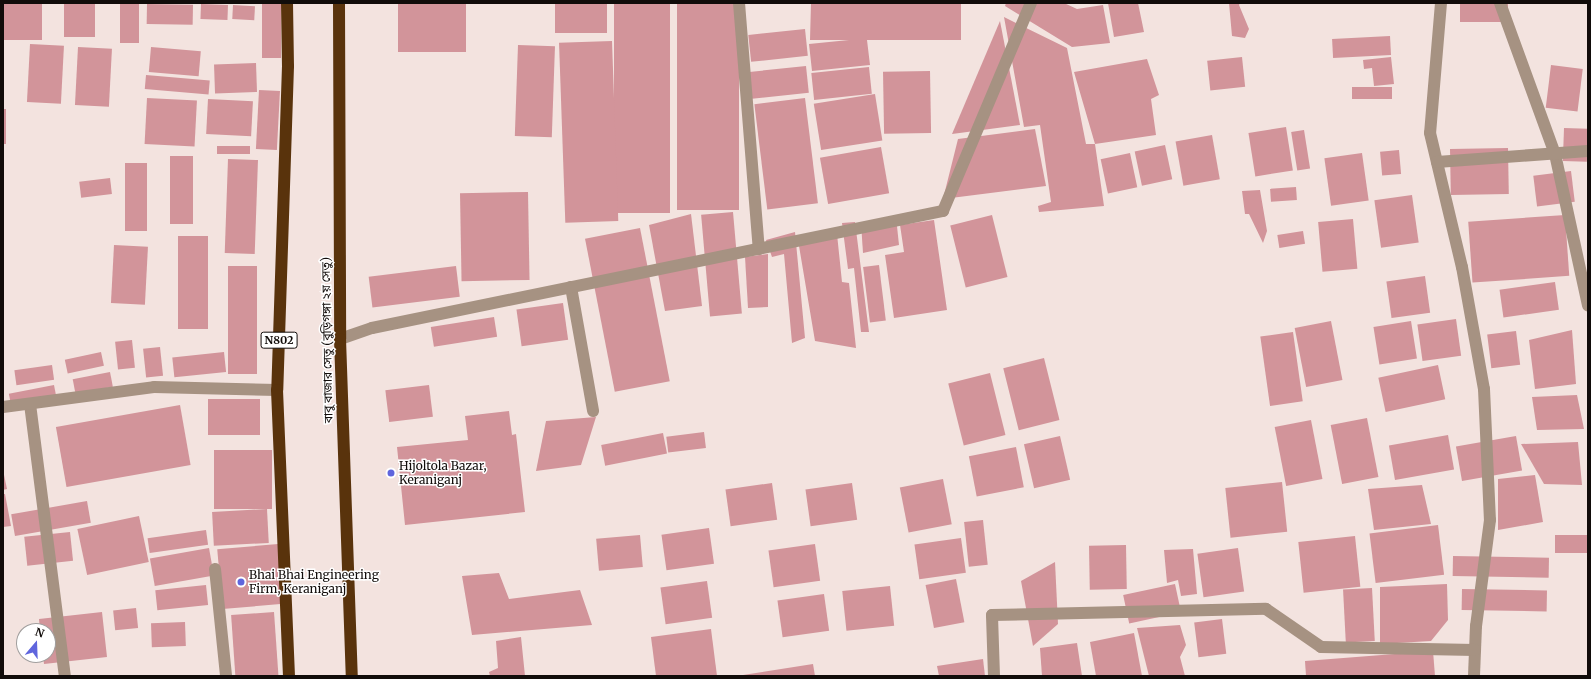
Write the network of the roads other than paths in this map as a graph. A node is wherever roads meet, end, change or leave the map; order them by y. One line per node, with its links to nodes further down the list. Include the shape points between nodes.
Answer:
1 (287, 3): 14 (highway, N802, via 288,66)
2 (340, 3): 13 (highway, বাবু বাজার সেতু (বুড়িগঙ্গা ২য় সেতু))
3 (739, 3): 10 (street)
4 (1031, 3): 10 (street, via 943,211)
5 (1441, 3): 9 (street, via 1430,133)
6 (1500, 3): 8 (street)
7 (1588, 151): 8 (street)
8 (1555, 154): 9 (street); 12 (street)
9 (1437, 162): 19 (street, via 1462,267 1484,389 1490,520)
10 (759, 248): 11 (street)
11 (571, 287): 13 (street, via 372,328); 17 (street)
12 (1588, 305)
13 (340, 339): 23 (highway, বাবু বাজার সেতু (বুড়িগঙ্গা ২য় সেতু))
14 (278, 390): 15 (street, via 154,387); 22 (highway, N802)
15 (30, 404): 16 (street); 20 (street)
16 (3, 407)
17 (593, 411)
18 (215, 569): 21 (street)
19 (1475, 650): 24 (street, via 1321,647 1266,609 992,615); 25 (street)
20 (65, 676)
21 (226, 676)
22 (288, 676)
23 (352, 676)
24 (994, 676)
25 (1474, 676)

